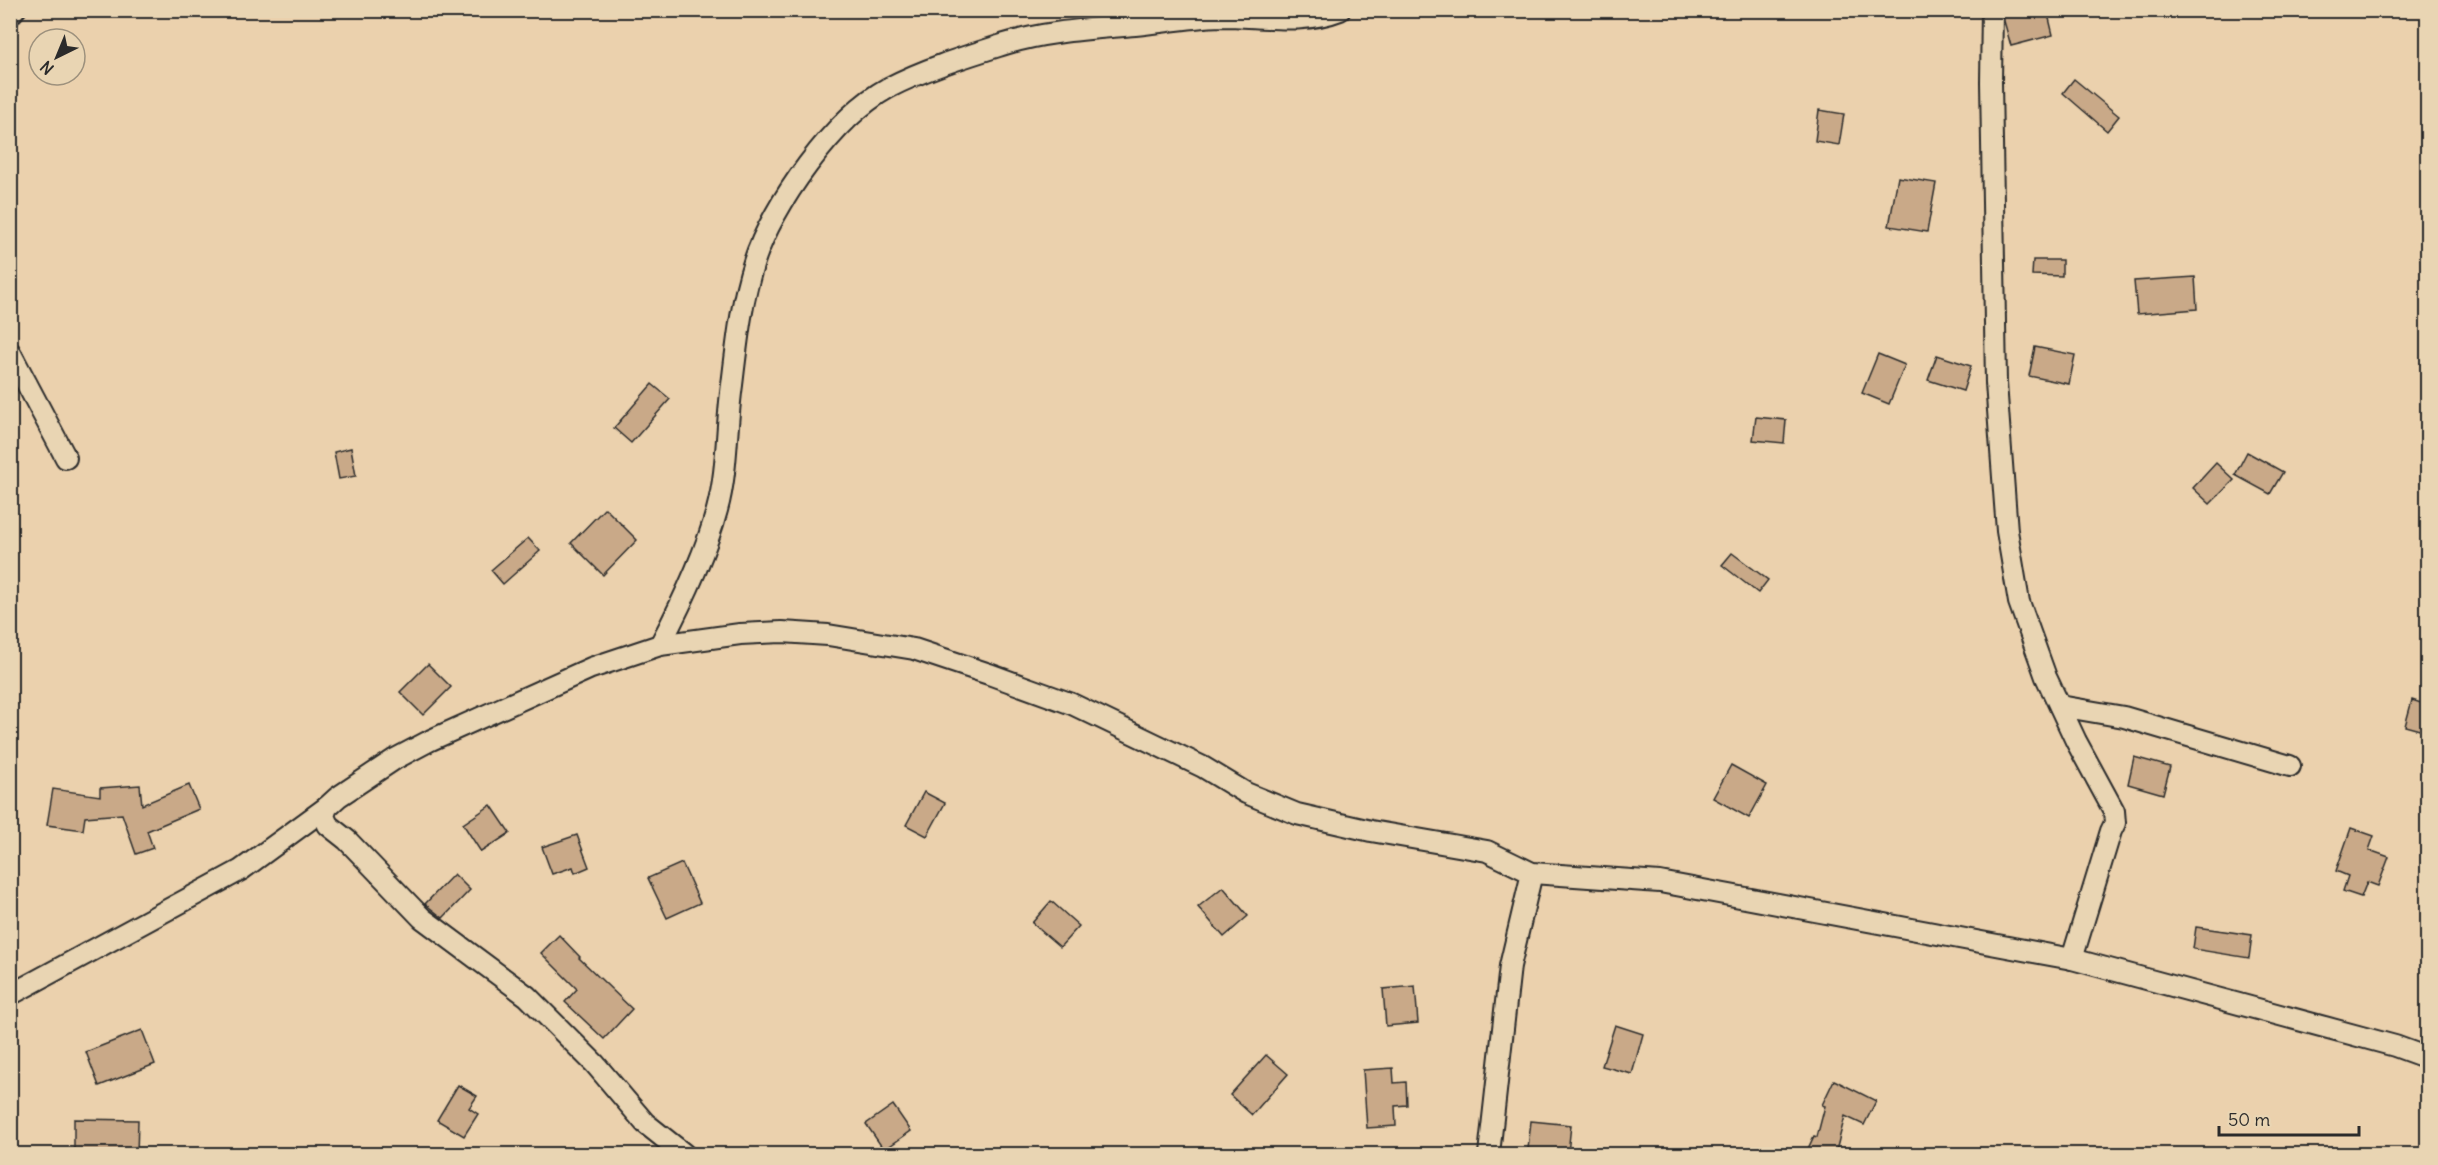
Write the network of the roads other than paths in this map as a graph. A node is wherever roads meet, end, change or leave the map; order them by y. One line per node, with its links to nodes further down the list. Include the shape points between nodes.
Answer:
1 (21, 10): 4 (lane)
2 (1340, 10): 7 (street, via 1323,17 1221,16 1042,35 969,56 887,89 849,116 786,197 754,262 743,305 717,509 682,603)
3 (1992, 10): 8 (street, via 1996,383 2007,531 2019,602)
4 (10, 23)
5 (10, 352): 6 (street)
6 (66, 458)
7 (660, 645): 10 (street, via 591,668 431,740); 11 (street, via 782,632 914,649 1072,704 1281,809 1349,826 1487,851)
8 (2060, 706): 9 (street, via 2124,717); 12 (street, via 2114,811 2115,823)
9 (2290, 766)
10 (327, 807): 13 (street, via 241,870); 15 (street, via 324,816 328,825 422,918 527,996 595,1064 645,1124)
11 (1532, 873): 12 (street, via 1659,882); 16 (street, via 1510,966)
12 (2072, 959): 14 (street, via 2385,1043)
13 (10, 995)
14 (2427, 1058)
15 (684, 1155)
16 (1489, 1155)

